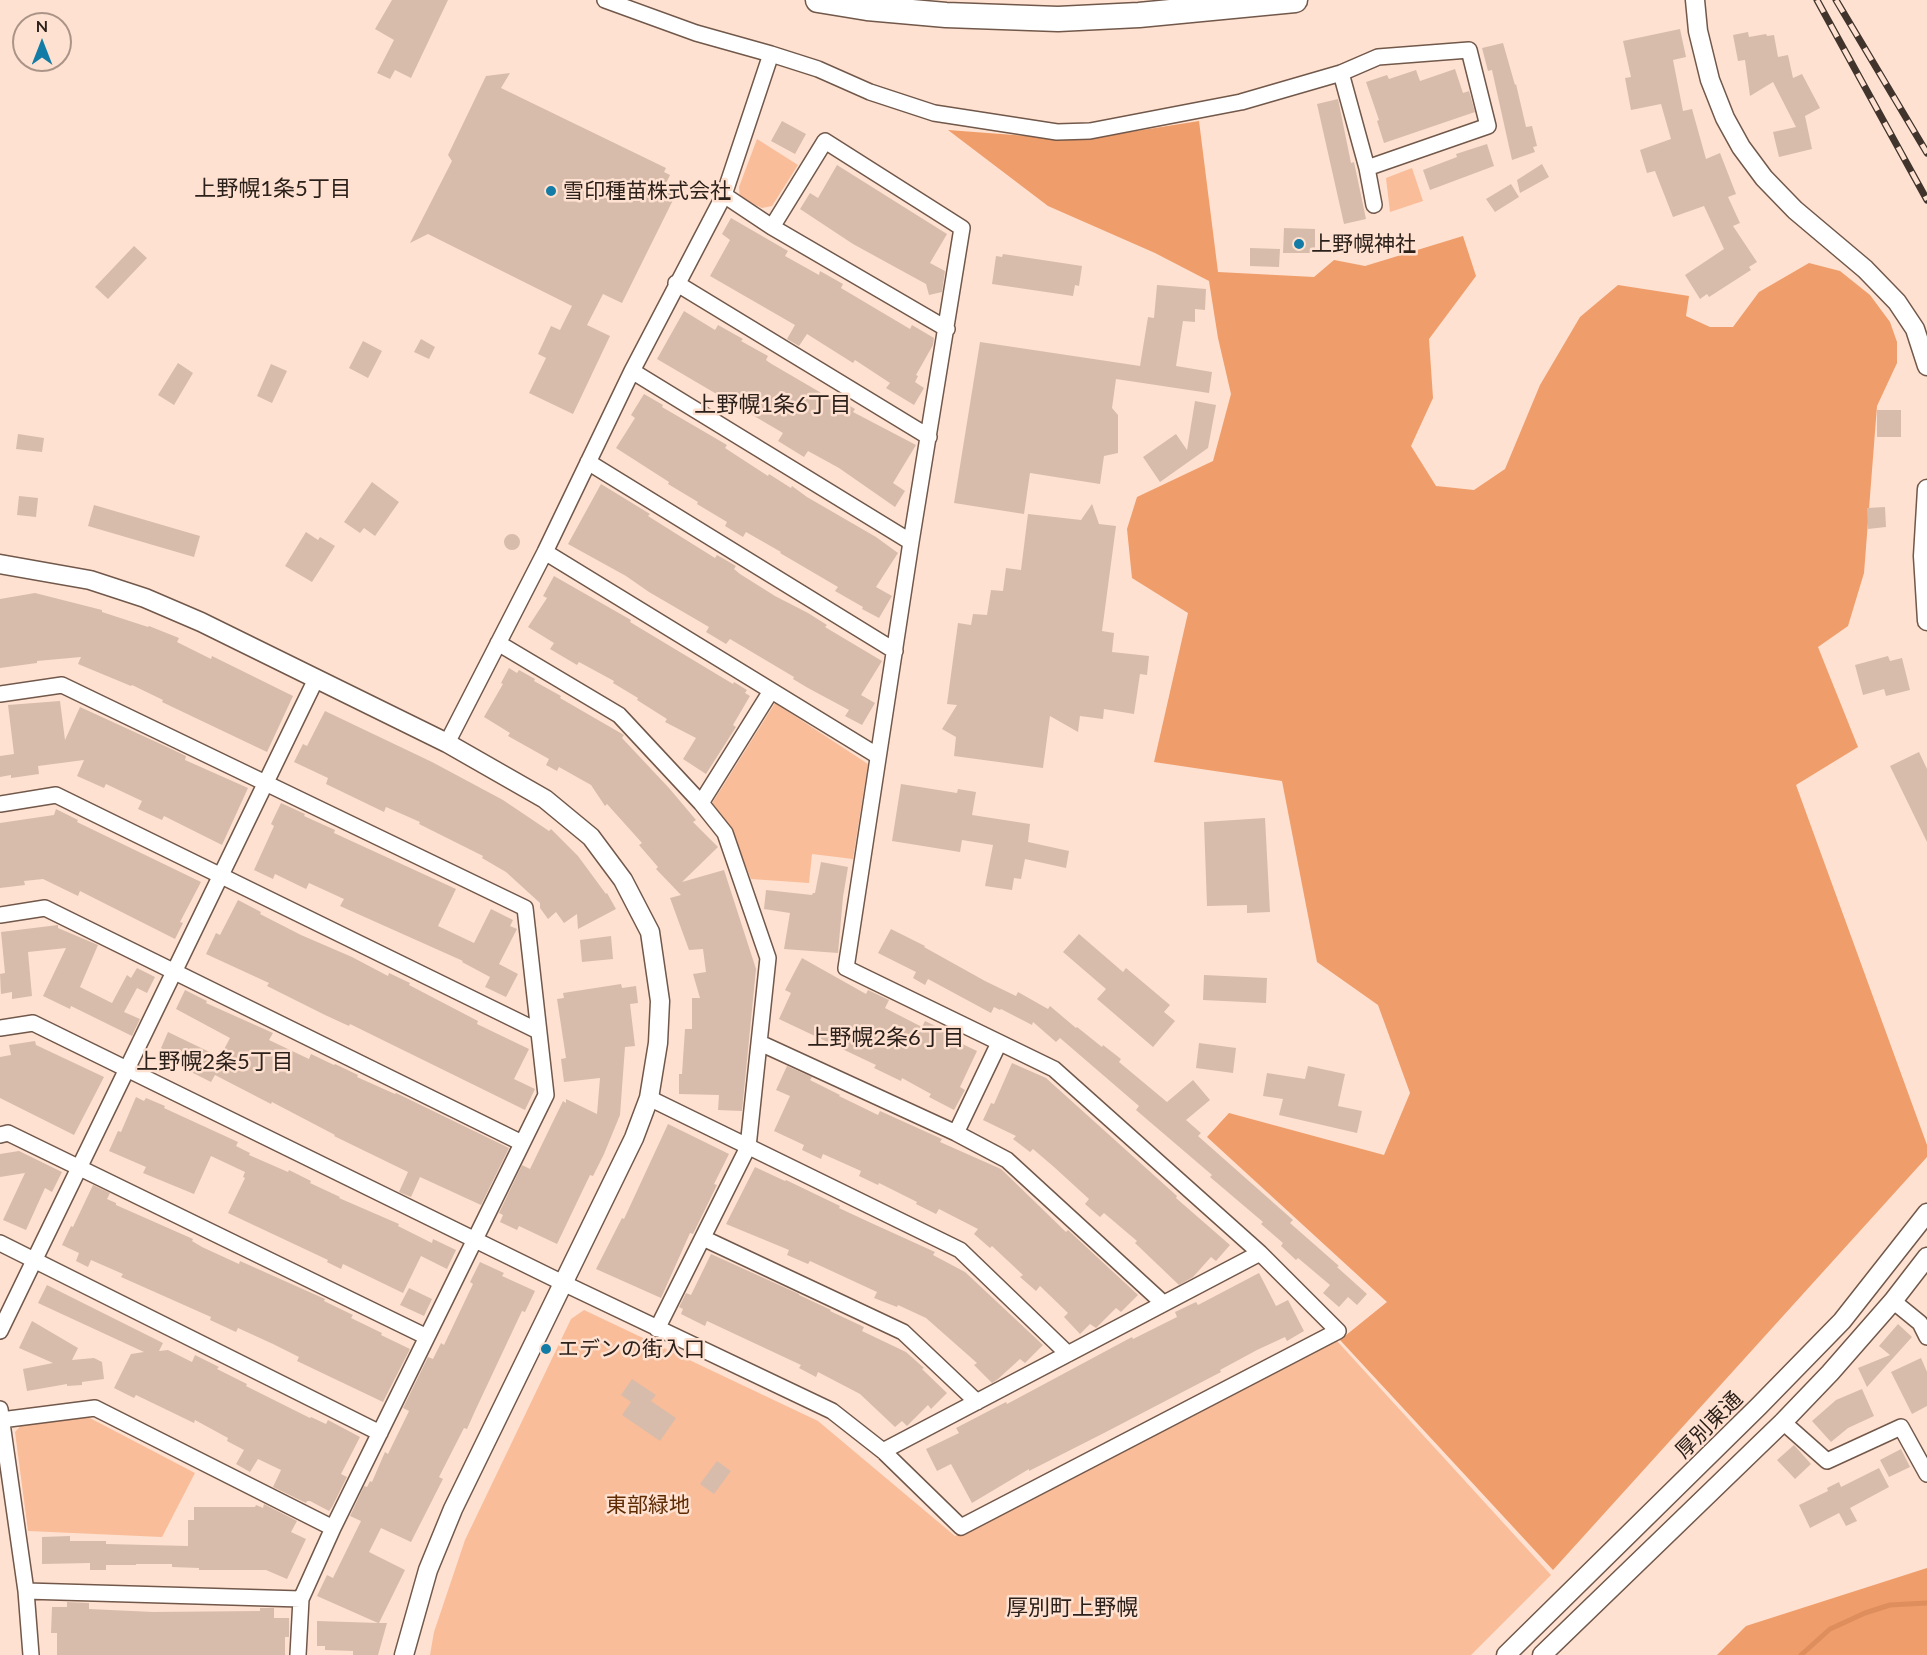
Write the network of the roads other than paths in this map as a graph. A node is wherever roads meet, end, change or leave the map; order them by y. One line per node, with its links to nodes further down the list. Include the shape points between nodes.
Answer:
1 (605, 0): 5 (street, via 696,33)
2 (818, 0): 3 (highway, via 946,15 1058,19)
3 (1295, 0)
4 (1695, 0): 13 (street, via 1710,80 1741,147 1795,210 1866,269 1897,302 1915,329)
5 (771, 54): 6 (street, via 934,113 1057,132 1090,131 1241,102); 8 (street)
6 (1341, 73): 7 (street); 7 (street, via 1378,57 1469,50 1488,126)
7 (1367, 168): 9 (street)
8 (724, 195): 10 (street); 11 (street)
9 (1374, 205)
10 (772, 227): 12 (street); 12 (street, via 825,141 962,228)
11 (676, 283): 14 (street); 15 (street)
12 (947, 329): 15 (street)
13 (1927, 366)
14 (632, 371): 16 (street); 18 (street)
15 (929, 437): 18 (street)
16 (588, 462): 19 (street); 23 (street)
17 (1927, 489): 21 (street, via 1923,556)
18 (911, 542): 23 (street)
19 (545, 552): 22 (street); 25 (street)
20 (0, 564): 24 (street, via 90,580 146,598)
21 (1927, 621)
22 (498, 643): 27 (street); 30 (street, via 618,715)
23 (895, 651): 28 (street)
24 (316, 679): 27 (street); 29 (street)
25 (771, 691): 28 (street); 30 (street)
26 (0, 694): 29 (street, via 62,685)
27 (447, 743): 40 (street, via 545,799 591,837 623,880 650,932 660,1000)
28 (878, 756): 38 (street, via 846,968)
29 (267, 783): 32 (street); 36 (street, via 525,908)
30 (701, 803): 37 (street, via 725,833 768,958)
31 (0, 804): 32 (street, via 56,795)
32 (221, 877): 34 (street); 36 (street)
33 (0, 915): 34 (street, via 45,908)
34 (175, 972): 39 (street); 43 (street)
35 (0, 1028): 39 (street, via 33,1023)
36 (538, 1031): 43 (street, via 546,1095)
37 (760, 1043): 41 (street); 44 (street)
38 (999, 1044): 41 (street); 50 (street, via 1054,1069)
39 (126, 1070): 45 (street); 48 (street)
40 (649, 1098): 44 (street); 53 (street, via 634,1138)
41 (956, 1133): 55 (street, via 1007,1160)
42 (0, 1135): 45 (street, via 8,1133)
43 (522, 1143): 48 (street)
44 (748, 1147): 47 (street); 60 (street, via 960,1250)
45 (79, 1167): 52 (street); 58 (street)
46 (1927, 1213): 74 (street, 厚別東通, via 1842,1322)
47 (704, 1238): 56 (street); 61 (street, via 903,1332)
48 (475, 1240): 53 (street); 58 (street)
49 (0, 1243): 52 (street)
50 (1260, 1253): 55 (street); 65 (street, via 1338,1331 961,1527)
51 (1927, 1257): 54 (street)
52 (33, 1261): 57 (street); 64 (street)
53 (563, 1283): 56 (street); 73 (street, via 453,1509 428,1570)
54 (1893, 1301): 59 (street, via 1920,1323); 63 (street)
55 (1163, 1303): 60 (street)
56 (657, 1329): 65 (street, via 832,1411)
57 (0, 1331)
58 (427, 1337): 64 (street)
59 (1927, 1337)
60 (1068, 1354): 61 (street)
61 (977, 1402): 65 (street)
62 (1, 1414): 67 (street); 68 (street, via 95,1408)
63 (1783, 1422): 66 (street, via 1827,1461 1901,1427); 75 (street)
64 (381, 1433): 68 (street)
65 (883, 1451)
66 (1927, 1474)
67 (7, 1500): 69 (street)
68 (333, 1528): 70 (street)
69 (26, 1591): 70 (street); 71 (street)
70 (301, 1599): 72 (street)
71 (31, 1655)
72 (298, 1655)
73 (404, 1655)
74 (1506, 1655)
75 (1542, 1655)

